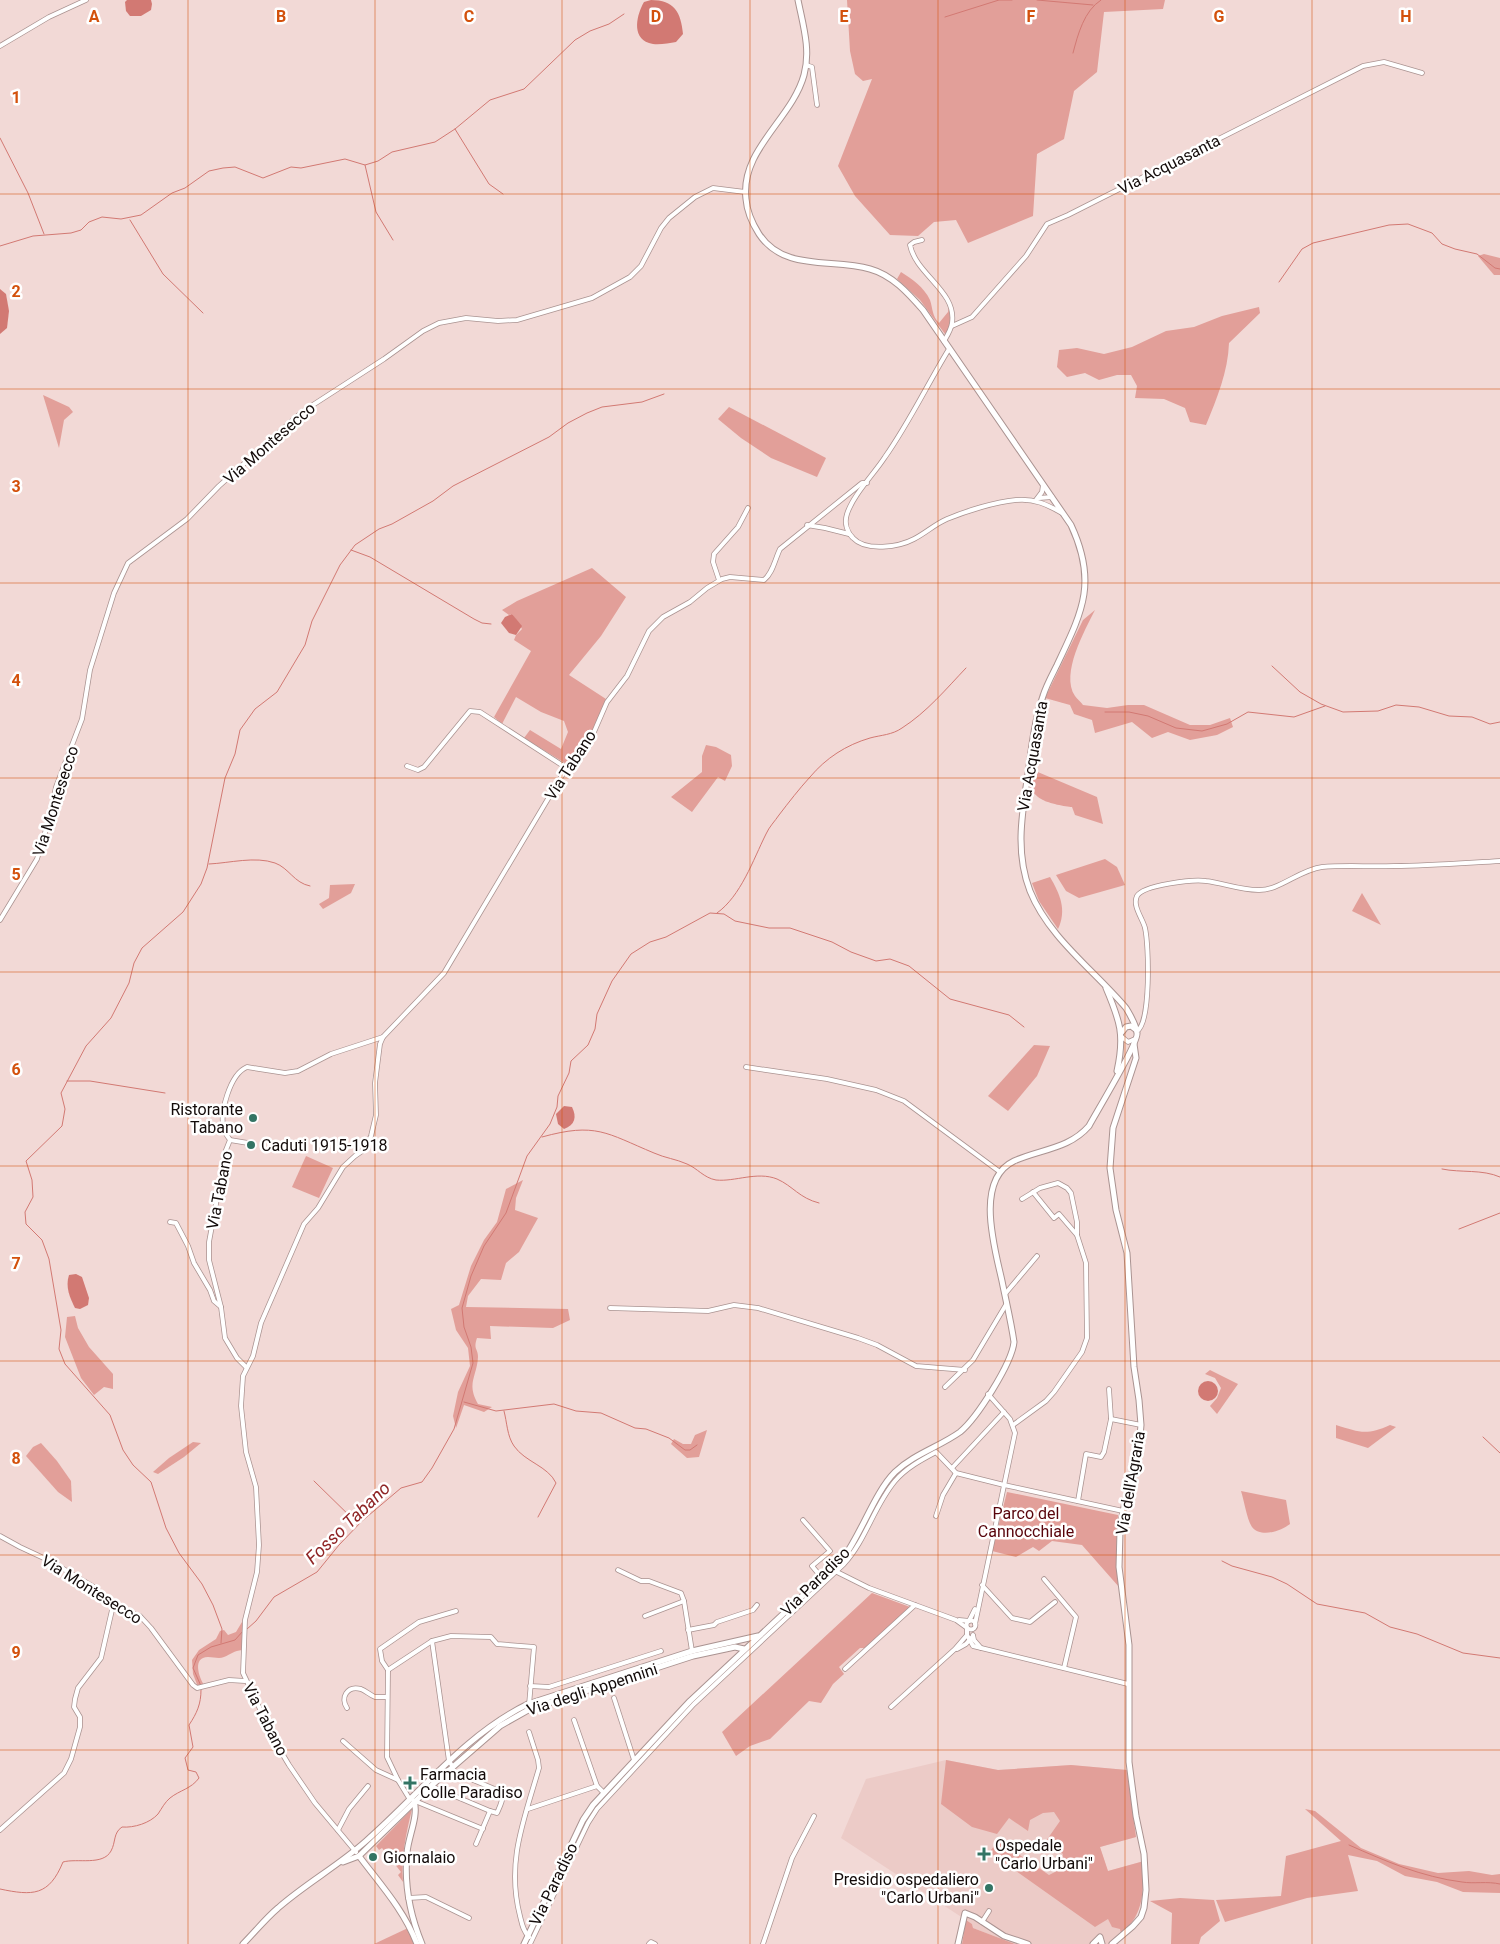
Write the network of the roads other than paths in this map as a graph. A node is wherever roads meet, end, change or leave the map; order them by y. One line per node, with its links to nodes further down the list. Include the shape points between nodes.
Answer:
1 (86, 0): 3 (street)
2 (798, 0): 4 (main road, Via Acquasanta, via 805,33)
3 (0, 46)
4 (806, 65): 6 (street, via 812,67); 7 (main road, Via Acquasanta, via 793,98 752,160)
5 (1422, 73): 9 (street, Via Acquasanta, via 1384,62 1363,66 1052,221 972,317)
6 (817, 105)
7 (745, 192): 10 (main road, Via Acquasanta, via 754,228 772,249 797,260 855,266 882,273 909,294); 25 (street, Via Montesecco, via 713,188 695,197 669,218 641,266 630,277 592,298 517,320 466,318 423,330 302,412 187,519 128,563 114,594 90,670 82,719 56,787 37,859)
8 (922, 240): 9 (street, via 914,242 910,248 951,306)
9 (952, 326): 10 (street)
10 (944, 342): 11 (main road, Via Acquasanta)
11 (949, 349): 12 (street, via 886,456); 13 (main road, Via Acquasanta)
12 (866, 483): 19 (street, via 862,482); 20 (street, via 846,515)
13 (1043, 484): 14 (main road, Via Acquasanta); 15 (street)
14 (1052, 497): 15 (street, Via Acquasanta); 16 (street); 18 (main road, Via Acquasanta)
15 (1037, 499): 16 (street, Via Acquasanta); 20 (street, Via Acquasanta, via 1002,502 947,519 902,544 874,547 855,541)
16 (1043, 502): 18 (street, Via Acquasanta)
17 (748, 508): 21 (street, via 738,527 714,554)
18 (1063, 514): 26 (main road, Via Acquasanta, via 1080,548 1086,578 1085,598 1043,695 1021,821 1020,844 1030,891 1040,910 1057,934)
19 (807, 526): 20 (street); 21 (street, via 780,548 770,575 764,580 730,577)
20 (849, 534)
21 (718, 580): 23 (street, Via Tabano, via 649,631 627,676 607,702 594,732)
22 (407, 766): 23 (street, via 418,770 424,767 474,710)
23 (568, 769): 29 (street, Via Tabano, via 444,973)
24 (1500, 860): 27 (street, via 1322,867 1264,890 1197,880 1146,890 1137,896 1136,902 1145,927 1148,972 1145,1018 1142,1027)
25 (0, 920)
26 (1104, 985): 27 (main road, Via Acquasanta, via 1126,1008); 28 (main road, Via Acquasanta)
27 (1136, 1030): 28 (main road, via 1129,1026); 30 (main road)
28 (1122, 1034): 30 (street, via 1128,1042); 32 (main road)
29 (383, 1037): 33 (street, Via Tabano, via 331,1054 298,1071 243,1069 230,1086 224,1114 224,1130); 45 (street, Via Tabano, via 375,1091 376,1116 371,1136 365,1149 343,1168 304,1224 275,1288 261,1323 253,1356)
30 (1135, 1041): 32 (main road); 53 (main road, Via dell'Agraria, via 1136,1058 1113,1128 1110,1168 1127,1254)
31 (746, 1067): 35 (street, via 827,1079 876,1090 904,1101)
32 (1116, 1077): 35 (main road, via 1081,1136 1054,1149 1017,1160)
33 (230, 1140): 34 (street); 43 (street, Via Tabano, via 209,1242 209,1260)
34 (248, 1143)
35 (1000, 1172): 41 (main road, Via Paradiso, via 994,1185 990,1224)
36 (1033, 1192): 37 (street); 39 (street, via 1054,1218 1059,1214); 39 (street, via 1058,1183 1067,1188 1073,1202)
37 (1022, 1199)
38 (170, 1222): 43 (street, via 176,1223 216,1305)
39 (1077, 1235): 52 (street, via 1086,1263 1087,1338 1082,1352 1054,1392)
40 (1038, 1256): 41 (street)
41 (1005, 1294): 42 (main road, Via Paradiso)
42 (1007, 1303): 46 (street); 49 (main road, Via Paradiso, via 1013,1348)
43 (221, 1307): 45 (street, Via Tabano, via 225,1338)
44 (610, 1308): 46 (street, via 708,1312 742,1305 878,1345 916,1366)
45 (246, 1367): 99 (street, Via Tabano, via 241,1415 246,1452 256,1487 260,1545 244,1626 242,1657)
46 (965, 1370): 47 (street)
47 (945, 1388)
48 (1109, 1390): 51 (street)
49 (988, 1394): 50 (street); 64 (main road, Via Paradiso, via 978,1412 960,1431 894,1473 852,1546)
50 (1004, 1412): 52 (street); 54 (street)
51 (1111, 1420): 53 (street); 57 (street, via 1101,1457 1086,1454)
52 (1014, 1425): 56 (street, via 1014,1443)
53 (1141, 1425): 58 (main road, Via dell'Agraria, via 1139,1447)
54 (952, 1468): 55 (street); 63 (street, via 936,1452 910,1466 896,1479 857,1548)
55 (956, 1473): 56 (street); 59 (street, via 943,1495)
56 (1004, 1485): 57 (street); 66 (street)
57 (1078, 1501): 58 (street)
58 (1123, 1510): 100 (main road, Via dell'Agraria, via 1120,1567 1129,1638)
59 (936, 1516)
60 (803, 1520): 64 (street, via 830,1551 812,1566)
61 (0, 1536): 72 (street, Via Montesecco, via 94,1586)
62 (618, 1570): 67 (street, via 681,1593)
63 (837, 1572): 71 (street); 104 (street)
64 (822, 1578): 82 (main road, Via Paradiso)
65 (1044, 1579): 96 (street, via 1076,1617)
66 (982, 1585): 68 (street, via 1012,1618 1030,1622); 69 (street)
67 (684, 1601): 74 (street); 80 (street)
68 (1055, 1602)
69 (978, 1603): 76 (street); 77 (street)
70 (757, 1605): 80 (street, via 753,1610 714,1625)
71 (915, 1605): 75 (street); 97 (street)
72 (114, 1606): 99 (street, Via Montesecco, via 144,1620 189,1682 197,1688 229,1680); 124 (street, via 101,1658 78,1688 74,1708 80,1718 80,1727 64,1773)
73 (456, 1611): 98 (street, via 419,1622 380,1649)
74 (644, 1616)
75 (956, 1620): 76 (street); 78 (street)
76 (969, 1621): 77 (street); 78 (street)
77 (975, 1624): 79 (street)
78 (967, 1628): 79 (street); 81 (street)
79 (973, 1629): 83 (street)
80 (688, 1630): 94 (street)
81 (967, 1635): 86 (street); 92 (street)
82 (759, 1636): 85 (main road, Via degli Appennini); 91 (main road, Via Paradiso)
83 (973, 1636): 86 (street); 90 (street)
84 (432, 1641): 98 (street); 101 (street, via 450,1636 491,1637 498,1644 534,1647); 112 (street)
85 (737, 1641): 91 (main road); 94 (main road, Via degli Appennini)
86 (969, 1641): 87 (street); 88 (street)
87 (964, 1646): 88 (street); 92 (street)
88 (973, 1646): 90 (street)
89 (728, 1648): 91 (main road, Via degli Appennini); 95 (main road, via 732,1650); 105 (main road, Via degli Appennini)
90 (981, 1648): 96 (street)
91 (744, 1650): 95 (main road, Via Paradiso)
92 (955, 1650): 106 (street)
93 (661, 1651): 101 (street, via 549,1687)
94 (692, 1651): 105 (main road, Via degli Appennini)
95 (734, 1659): 104 (main road, Via Paradiso)
96 (1064, 1668): 100 (street)
97 (845, 1669)
98 (388, 1670): 102 (street)
99 (245, 1681): 125 (street, Via Tabano, via 289,1766)
100 (1128, 1684): 145 (main road, Via dell'Agraria, via 1128,1762 1144,1854 1146,1890 1140,1917)
101 (530, 1686): 105 (street)
102 (388, 1697): 107 (street, via 376,1697 354,1689 344,1696); 113 (street, via 387,1757)
103 (614, 1698): 111 (street)
104 (692, 1702): 111 (main road, Via Paradiso); 134 (street, via 597,1809)
105 (529, 1706): 112 (main road, Via degli Appennini, via 496,1722)
106 (891, 1707)
107 (346, 1708)
108 (574, 1720): 116 (street)
109 (529, 1732): 120 (street, via 539,1768)
110 (343, 1741): 113 (street, via 376,1770)
111 (634, 1760): 117 (main road, Via Paradiso)
112 (450, 1766): 115 (main road, Via degli Appennini); 118 (main road, Via degli Appennini); 121 (street, via 503,1794 497,1814)
113 (398, 1780): 118 (street)
114 (368, 1786): 125 (street, via 349,1809)
115 (431, 1786): 119 (main road, Via degli Appennini); 121 (street)
116 (597, 1786): 117 (street); 120 (street)
117 (604, 1793): 134 (main road, Via Paradiso, via 583,1820)
118 (409, 1798): 119 (main road); 127 (main road, Via degli Appennini)
119 (415, 1801): 123 (street); 128 (main road, Via degli Appennini); 130 (main road, via 407,1853)
120 (528, 1809): 134 (street, via 515,1854 514,1895 524,1932)
121 (490, 1811): 123 (street)
122 (814, 1816): 140 (street, via 792,1858)
123 (483, 1829): 126 (street)
124 (0, 1830)
125 (338, 1830): 127 (street, Via Tabano)
126 (476, 1844)
127 (355, 1851): 128 (street, Via Tabano); 129 (main road, Via degli Appennini)
128 (359, 1856): 129 (main road); 136 (main road, Via Tabano, via 401,1910)
129 (338, 1864): 135 (main road, via 278,1908)
130 (408, 1898): 132 (street, via 426,1897); 137 (main road)
131 (989, 1911): 133 (street)
132 (469, 1918)
133 (982, 1922): 141 (main road, via 965,1913); 142 (main road, via 1004,1936)
134 (530, 1937): 138 (main road, Via Paradiso); 139 (street)
135 (243, 1944)
136 (417, 1944)
137 (422, 1944)
138 (524, 1944)
139 (530, 1944)
140 (763, 1944)
141 (958, 1944)
142 (1028, 1944)
143 (1093, 1944): 144 (main road, via 1100,1937)
144 (1102, 1944)
145 (1112, 1944)

